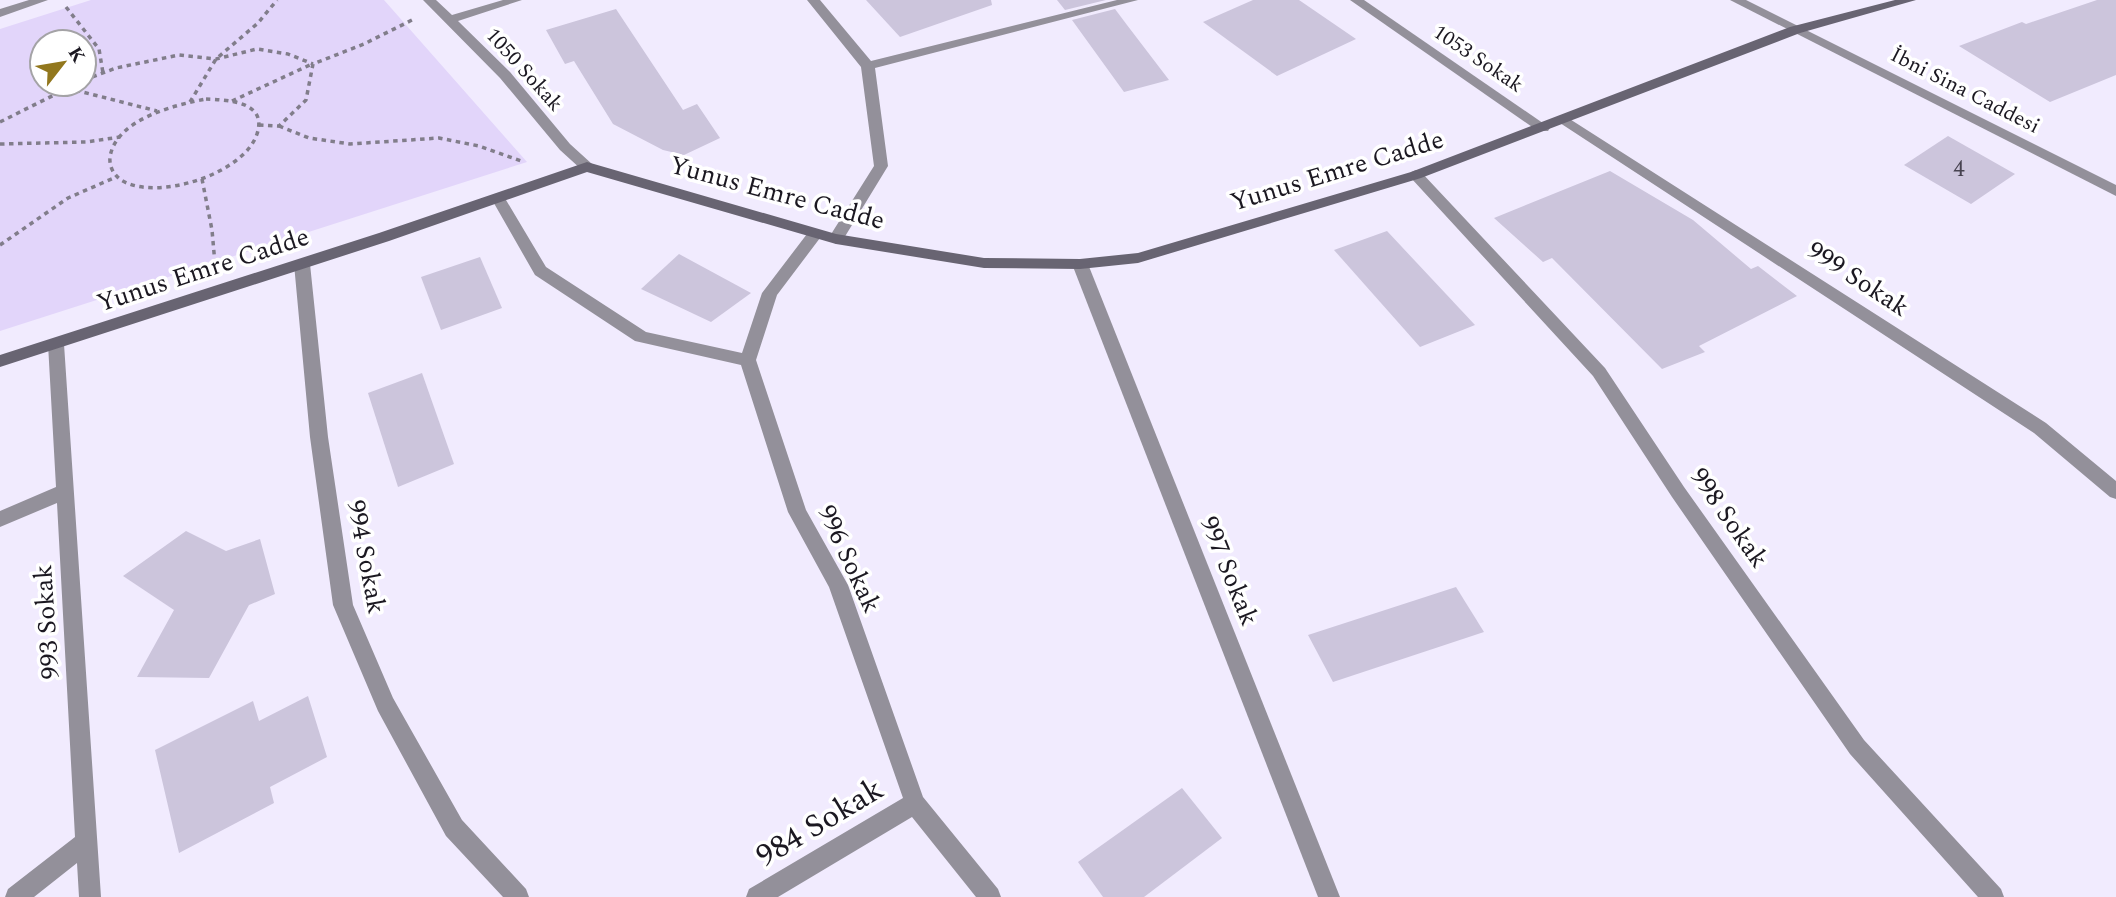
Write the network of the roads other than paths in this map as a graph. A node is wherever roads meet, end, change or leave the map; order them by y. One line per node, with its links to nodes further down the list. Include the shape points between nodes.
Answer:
1 (43, 0): 9 (street)
2 (429, 0): 10 (street, 1050 Sokak)
3 (516, 0): 10 (street)
4 (813, 0): 12 (street)
5 (1132, 0): 12 (street)
6 (1356, 0): 14 (street, 1053 Sokak)
7 (1737, 0): 11 (street, İbni Sina Caddesi)
8 (1910, 0): 11 (street, Yunus Emre Cadde)
9 (0, 13)
10 (449, 20): 15 (street, 1050 Sokak)
11 (1795, 30): 13 (street, Yunus Emre Cadde); 17 (street, İbni Sina Caddesi)
12 (868, 66): 20 (street, via 881,166)
13 (1565, 120): 14 (street, Yunus Emre Cadde); 27 (street, 999 Sokak, via 2029,420)
14 (1542, 128): 16 (street, Yunus Emre Cadde)
15 (587, 167): 18 (street, Yunus Emre Cadde); 19 (street, Yunus Emre Cadde)
16 (1416, 175): 22 (street, Yunus Emre Cadde, via 1138,258); 37 (street, 998 Sokak, via 1599,372 1857,747)
17 (2116, 191)
18 (498, 198): 21 (street, Yunus Emre Cadde); 24 (street, via 540,271 640,337)
19 (815, 234): 20 (street, Yunus Emre Cadde); 24 (street, via 771,293)
20 (836, 239): 22 (street, Yunus Emre Cadde, via 984,263)
21 (302, 264): 23 (street, Yunus Emre Cadde); 33 (street, 994 Sokak, via 319,437 343,605 385,704 454,828)
22 (1080, 264): 36 (street, 997 Sokak)
23 (56, 344): 25 (street, Yunus Emre Cadde); 26 (street, 993 Sokak)
24 (748, 360): 29 (street, 996 Sokak, via 797,512 838,585)
25 (0, 361)
26 (65, 491): 28 (street); 30 (street, 993 Sokak)
27 (2116, 492)
28 (0, 519)
29 (915, 803): 34 (street, 984 Sokak); 35 (street, 996 Sokak)
30 (86, 842): 31 (street); 32 (street, 993 Sokak)
31 (16, 897)
32 (90, 897)
33 (517, 897)
34 (757, 897)
35 (990, 897)
36 (1329, 897)
37 (1993, 897)

